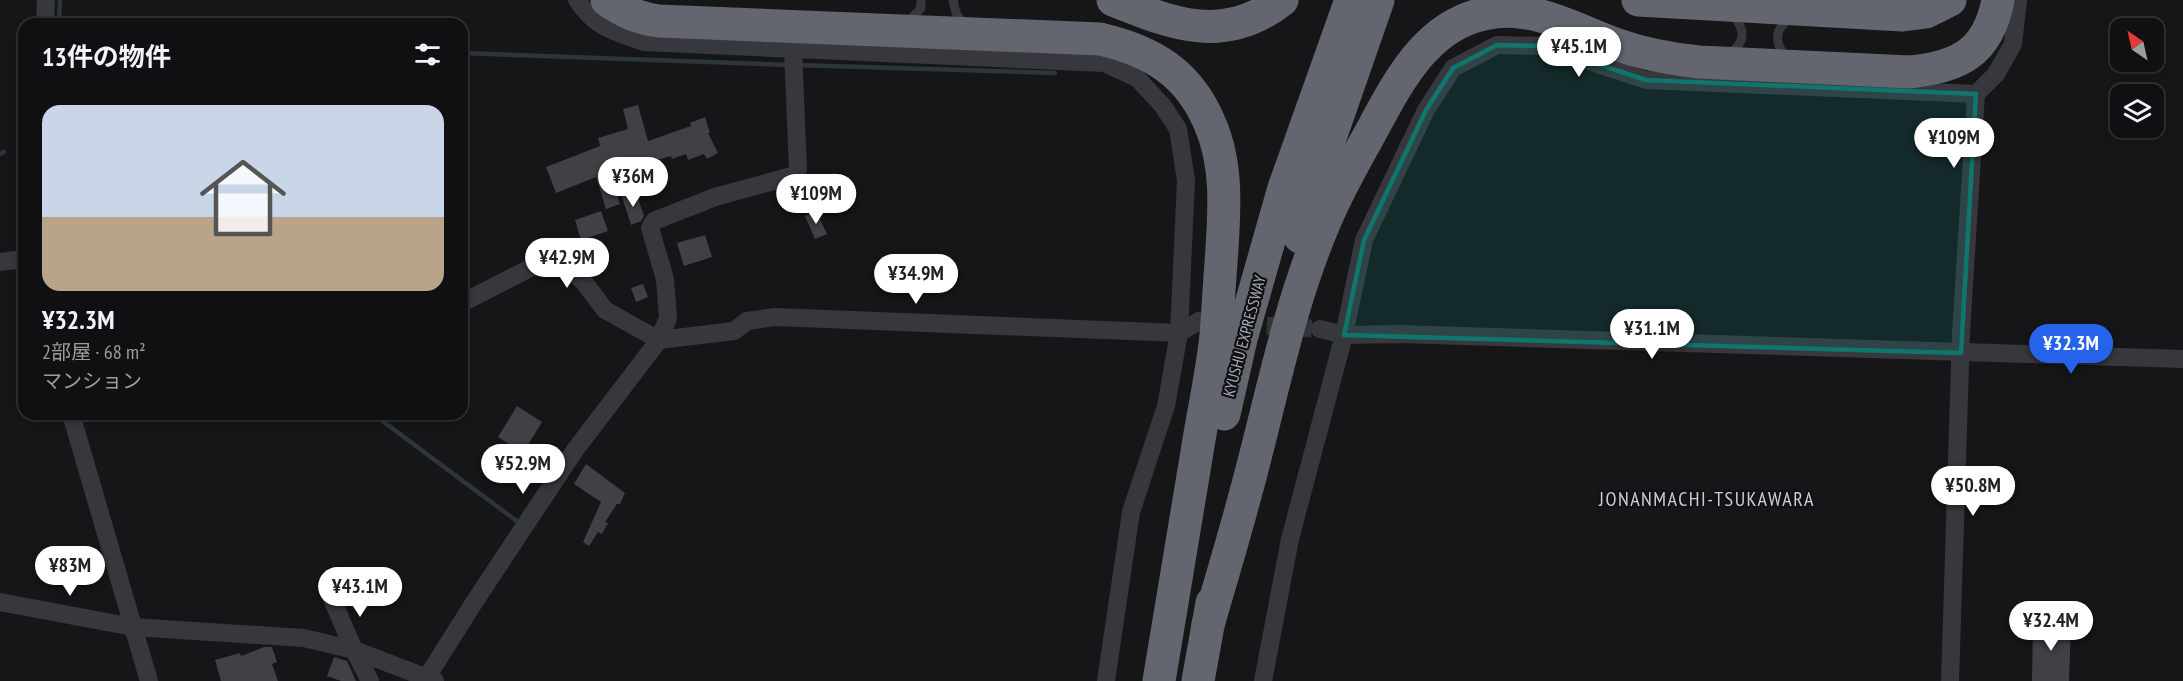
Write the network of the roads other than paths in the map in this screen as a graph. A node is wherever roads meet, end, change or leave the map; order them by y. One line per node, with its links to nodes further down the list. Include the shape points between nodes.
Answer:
1 (46, 0): 16 (street)
2 (577, 0): 19 (street, via 589,17 612,31 644,42)
3 (607, 0): 17 (highway, via 638,18 659,21)
4 (921, 0): 17 (lane, via 915,15)
5 (953, 0): 18 (lane, via 963,24)
6 (1113, 0): 7 (highway, via 1152,16 1200,28 1247,21)
7 (1282, 0)
8 (1351, 0): 44 (highway, KYUSHU EXPRESSWAY, via 1284,188 1241,339 1211,470)
9 (1378, 0): 36 (highway, KYUSHU EXPRESSWAY, via 1316,181 1271,339)
10 (1638, 0): 14 (highway)
11 (1950, 0): 15 (highway, via 1926,12 1903,15)
12 (1998, 0): 21 (highway, via 1986,36 1973,52 1953,64 1909,72)
13 (2018, 0): 22 (street, via 2013,44 1996,74)
14 (1722, 6): 15 (highway); 20 (lane, via 1743,29 1743,39 1729,55)
15 (1807, 10): 21 (lane, via 1790,18 1777,31 1780,49)
16 (45, 18)
17 (894, 31): 18 (highway)
18 (979, 34): 43 (highway, via 1100,39 1144,52 1166,65 1198,100 1219,149 1224,221 1216,337)
19 (793, 49): 28 (street, via 1104,63 1137,78 1178,129 1186,180); 30 (street, via 798,170 792,176 715,197 654,220 650,228 665,279 668,308)
20 (1710, 62): 21 (highway); 36 (highway, via 1645,53 1556,20 1515,11 1494,12 1451,26 1414,59 1343,183 1310,261)
21 (1799, 66)
22 (1976, 94): 29 (street, via 1647,80 1543,46 1497,45 1453,68 1426,110 1364,240); 31 (street)
23 (18, 260): 24 (street)
24 (0, 261)
25 (468, 300): 30 (street, via 540,263 562,263 573,269 605,310)
26 (1199, 321): 28 (street)
27 (1320, 328): 29 (street)
28 (1179, 333): 30 (street, via 775,316 747,321 734,331); 42 (street, via 1166,406 1131,512)
29 (1344, 335): 31 (street, via 1413,334); 46 (street, via 1290,539)
30 (659, 340): 39 (street, via 575,450 475,601)
31 (1961, 353): 32 (street); 47 (street)
32 (2183, 359)
33 (73, 420): 37 (street)
34 (332, 599): 38 (street)
35 (0, 602): 37 (street)
36 (1208, 624): 45 (highway, KYUSHU EXPRESSWAY)
37 (133, 627): 38 (street, via 304,638); 40 (street)
38 (354, 650): 39 (street); 41 (street)
39 (431, 679)
40 (149, 681)
41 (370, 681)
42 (1106, 681)
43 (1160, 681)
44 (1171, 681)
45 (1198, 681)
46 (1263, 681)
47 (1950, 681)

